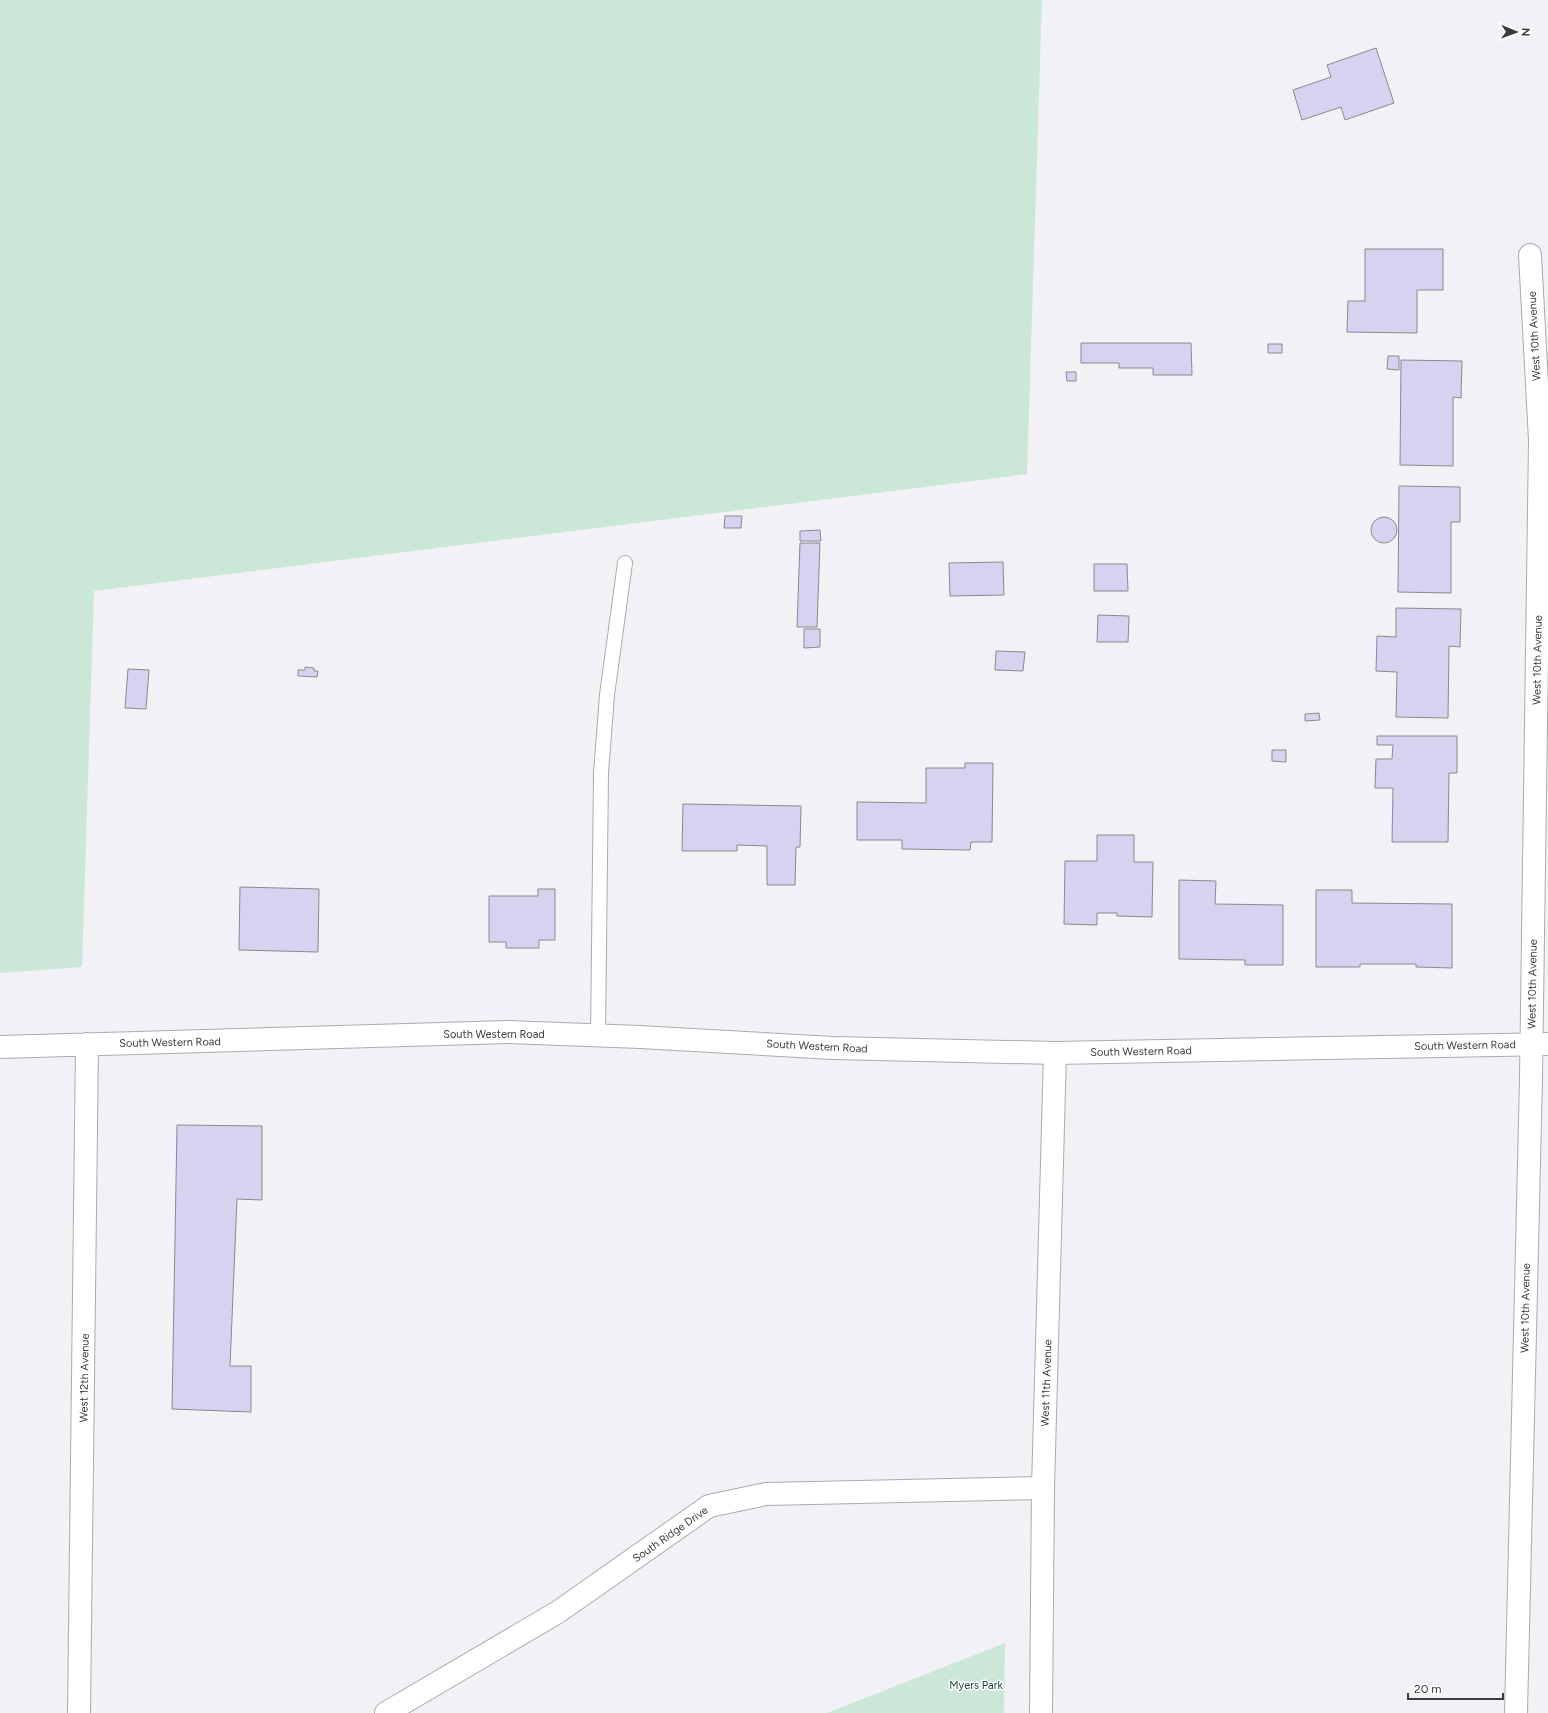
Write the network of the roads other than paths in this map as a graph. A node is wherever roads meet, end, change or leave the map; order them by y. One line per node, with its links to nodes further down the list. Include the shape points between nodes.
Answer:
1 (1530, 255): 5 (street, West 10th Avenue, via 1540,440)
2 (625, 563): 3 (lane, via 607,695 601,773)
3 (598, 1036): 4 (street, South Western Road, via 508,1032); 7 (street, South Western Road, via 833,1048)
4 (87, 1044): 6 (street, South Western Road); 9 (street, West 12th Avenue)
5 (1540, 1044): 7 (street, South Western Road); 12 (street, West 10th Avenue)
6 (0, 1047)
7 (1055, 1053): 8 (street, West 11th Avenue)
8 (1043, 1488): 10 (street, South Ridge Drive, via 766,1494 710,1506 558,1612); 11 (street, West 11th Avenue)
9 (79, 1713)
10 (386, 1713)
11 (1041, 1713)
12 (1516, 1713)

